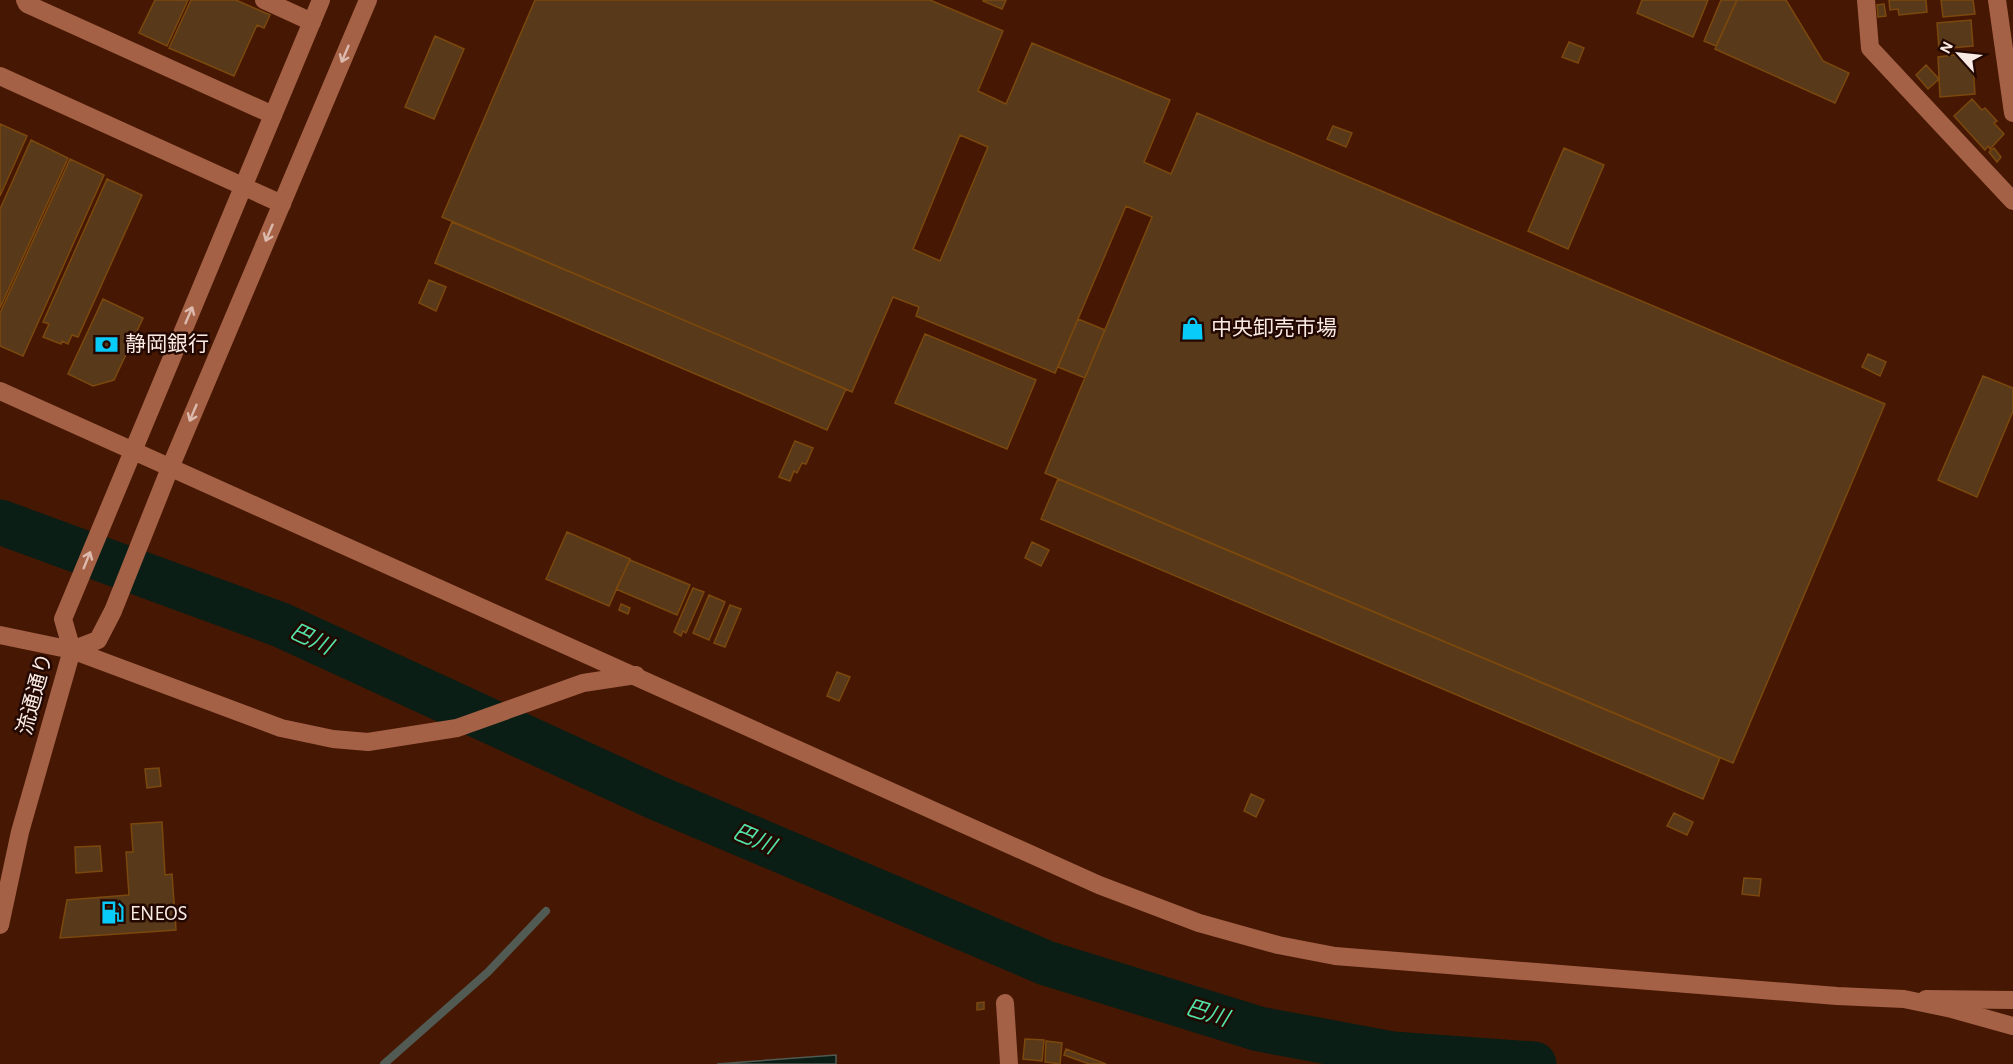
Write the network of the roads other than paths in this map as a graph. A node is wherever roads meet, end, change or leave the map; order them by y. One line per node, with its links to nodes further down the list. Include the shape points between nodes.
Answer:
1 (25, 0): 10 (street)
2 (264, 0): 7 (street)
3 (321, 0): 7 (street)
4 (368, 0): 13 (street, one-way to 13)
5 (1866, 0): 12 (street, via 1870,48)
6 (1997, 0): 9 (street)
7 (312, 22): 10 (street)
8 (0, 76): 11 (street)
9 (2013, 113)
10 (273, 115): 11 (street)
11 (243, 186): 13 (street); 15 (street, one-way to 11)
12 (2013, 201)
13 (282, 204): 16 (street, one-way to 16)
14 (0, 391): 15 (street)
15 (132, 451): 16 (street); 18 (street, one-way to 15, via 63,619)
16 (171, 468): 18 (street, via 98,640); 19 (street)
17 (0, 635): 18 (street, 流通通り)
18 (72, 651): 19 (street, via 281,728 368,742 457,728 583,683); 20 (street, 流通通り, via 20,832)
19 (636, 675): 21 (street, via 1099,885 1199,923 1278,945 1335,956)
20 (0, 925)
21 (1904, 999): 22 (street); 24 (street)
22 (2013, 1000)
23 (1005, 1003): 25 (street)
24 (2013, 1026)
25 (1009, 1064)

